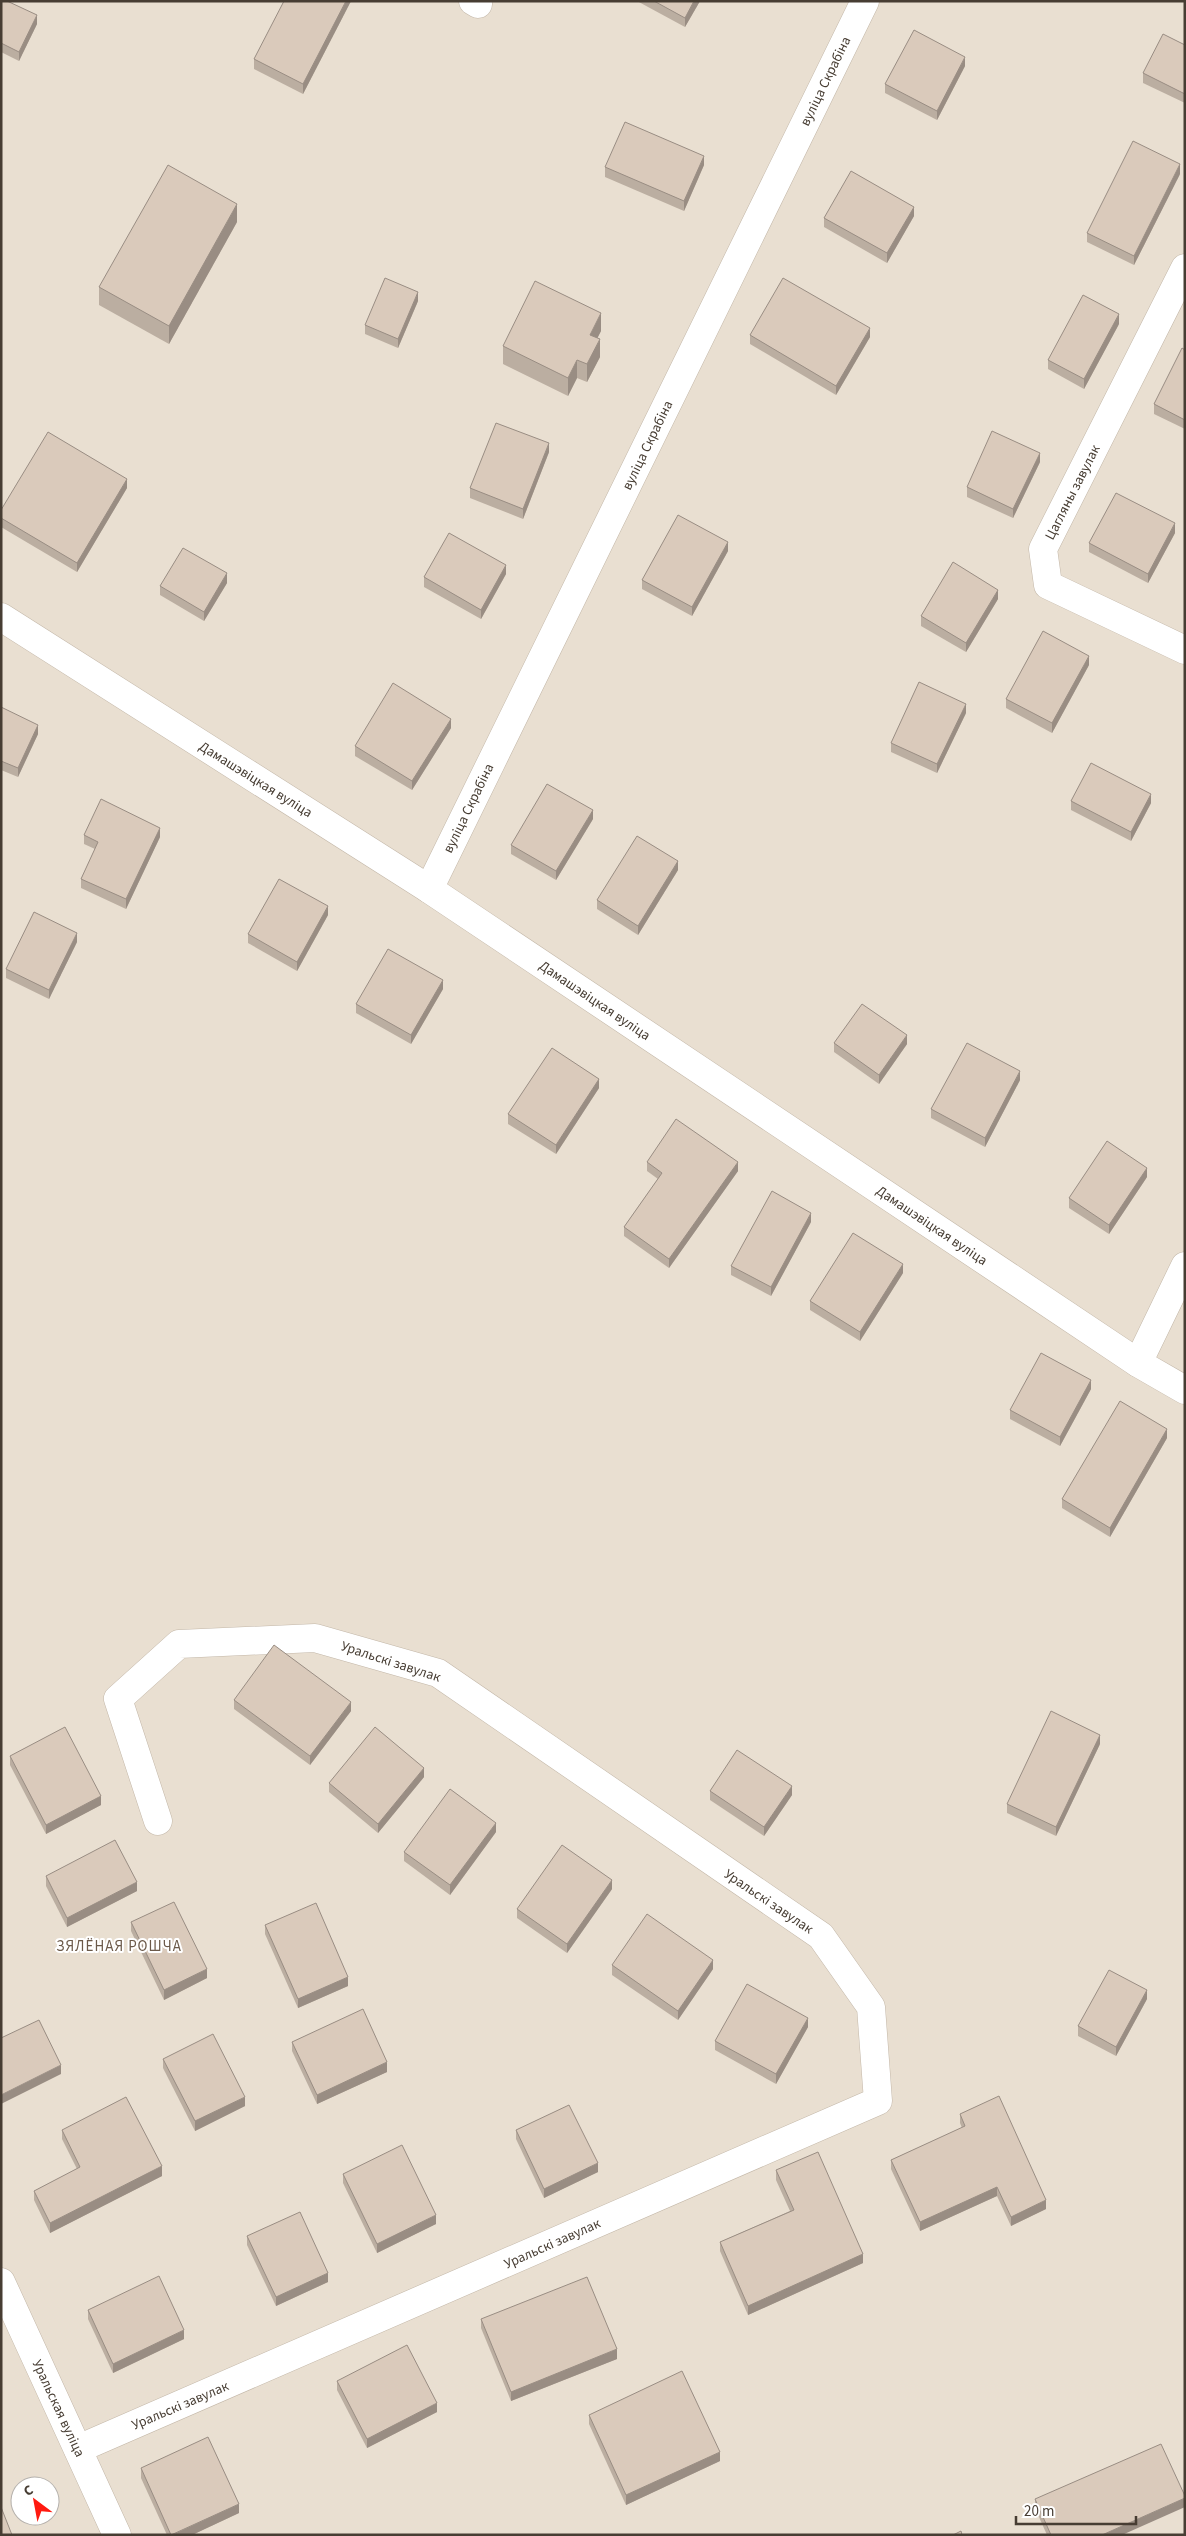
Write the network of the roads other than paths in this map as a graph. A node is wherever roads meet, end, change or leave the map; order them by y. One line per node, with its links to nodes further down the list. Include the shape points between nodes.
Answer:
1 (865, 1): 5 (street, вуліца Скрабіна)
2 (1185, 268): 4 (street, Цагляны завулак, via 1043,549 1048,585)
3 (1, 616): 5 (street, Дамашэвіцкая вуліца)
4 (1185, 650)
5 (429, 888): 7 (street, Дамашэвіцкая вуліца)
6 (1185, 1266): 7 (street)
7 (1138, 1363): 8 (street, Дамашэвіцкая вуліца)
8 (1185, 1390)
9 (158, 1821): 11 (street, Уральскі завулак, via 118,1699 179,1644 315,1638 438,1673 821,1936 872,2008 878,2101)
10 (1, 2282): 11 (street, Уральская вуліца)
11 (78, 2449): 12 (street, Уральская вуліца)
12 (117, 2535)

